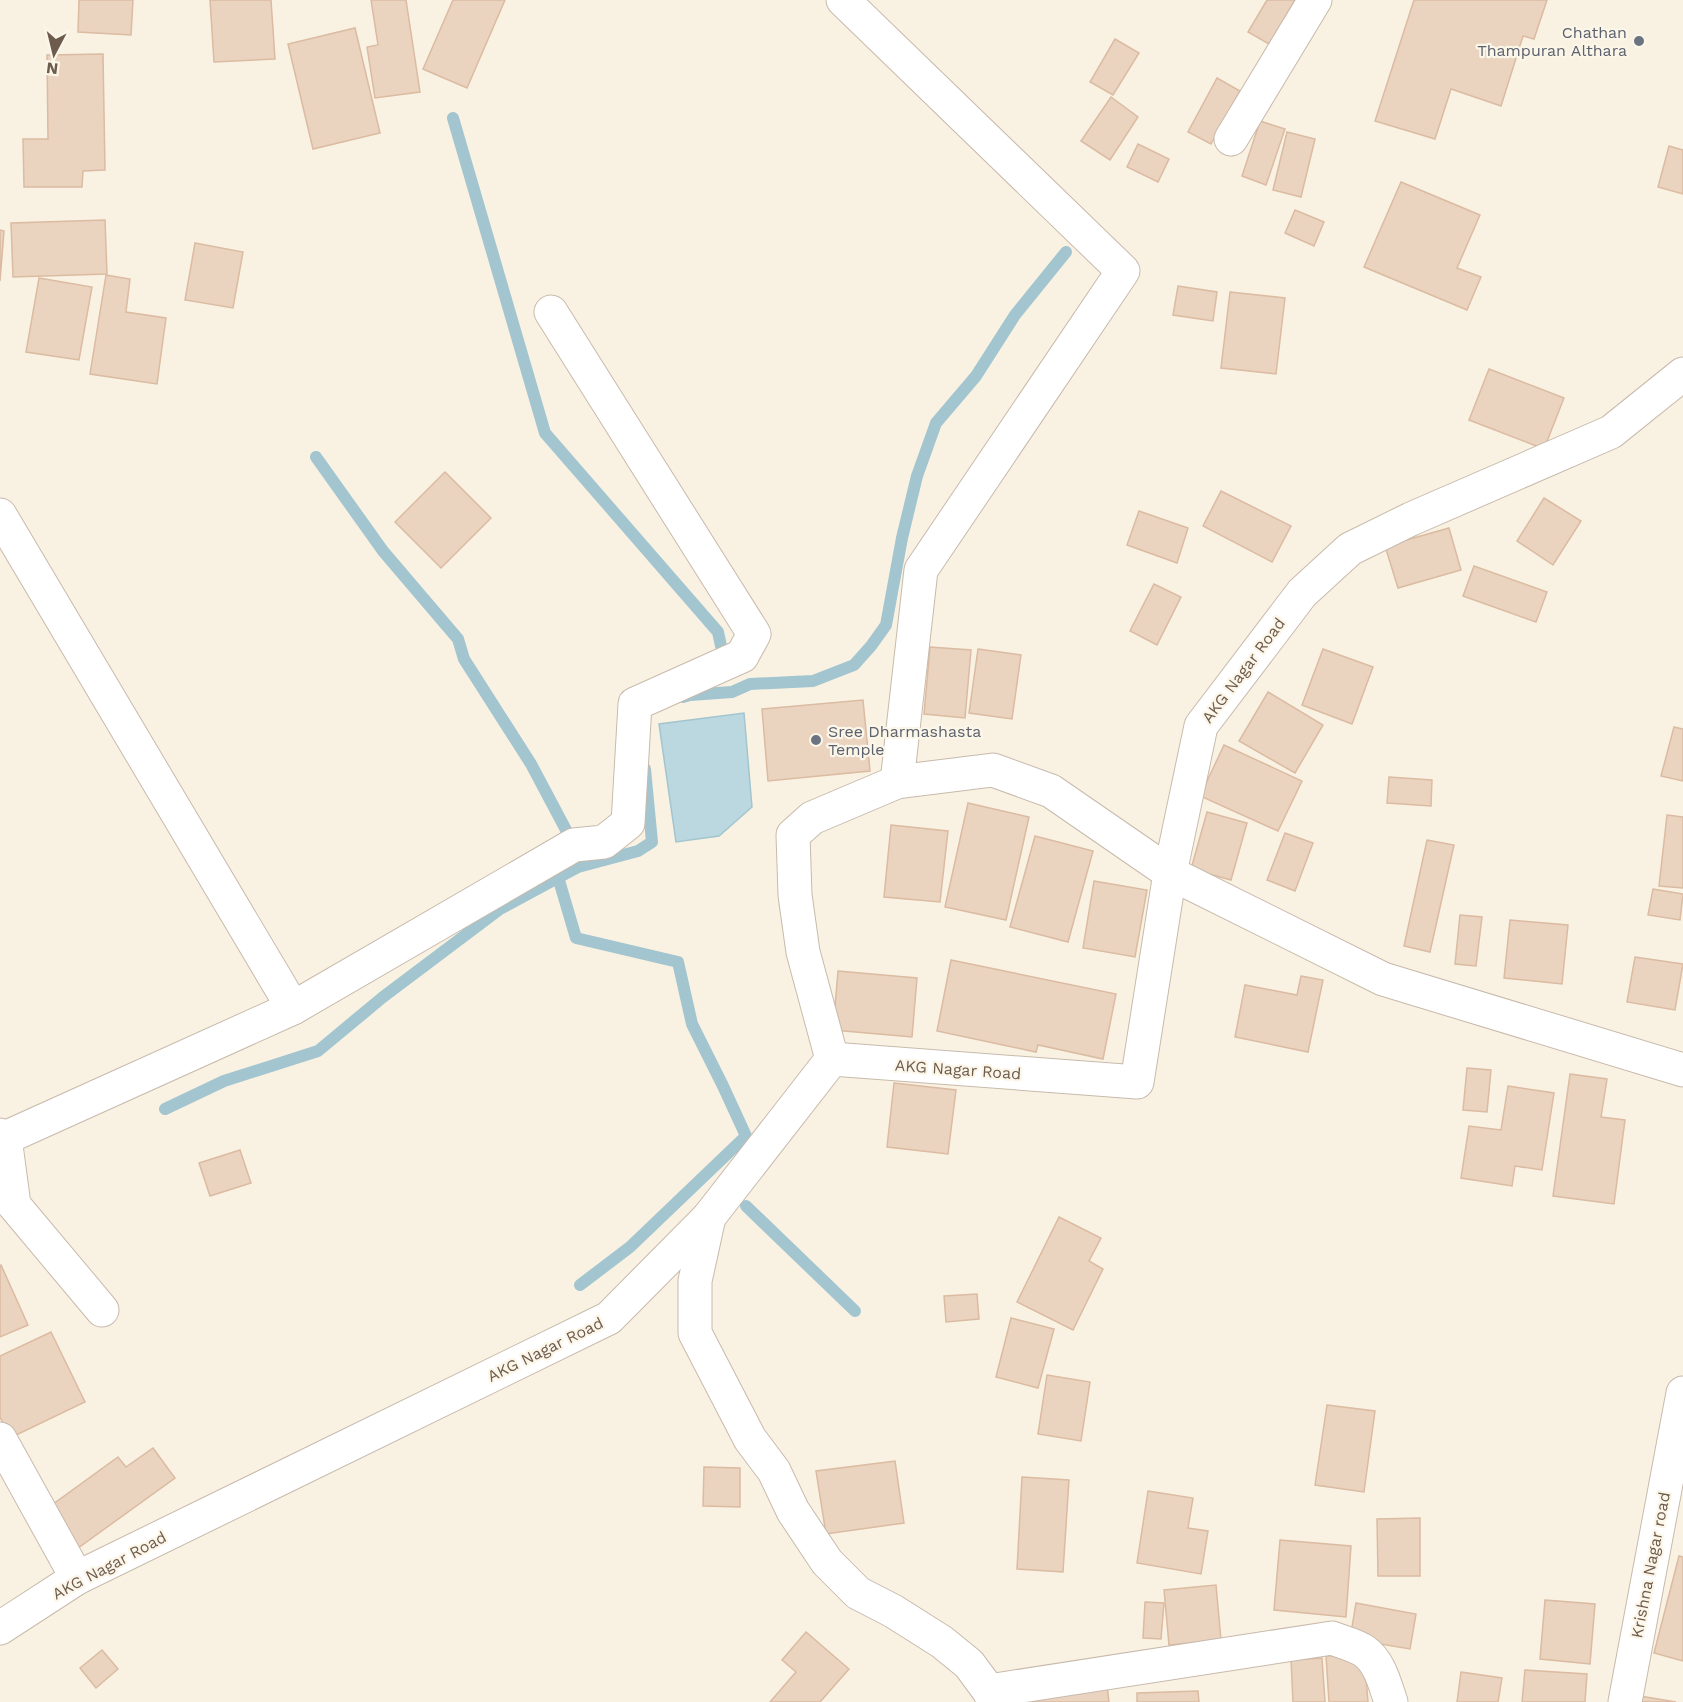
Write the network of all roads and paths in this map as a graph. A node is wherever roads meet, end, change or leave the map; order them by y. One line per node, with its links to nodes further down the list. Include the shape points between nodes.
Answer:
1 (843, 0): 7 (street, via 1123,271 921,570)
2 (1315, 0): 3 (street)
3 (1231, 139)
4 (551, 312): 9 (street, via 754,634 742,656 635,704 628,823 604,842 574,845)
5 (1683, 374): 8 (street, AKG Nagar Road, via 1611,432 1350,549 1302,592 1201,726)
6 (0, 515): 9 (street)
7 (897, 782): 8 (street, via 993,770 1051,791); 10 (street, via 812,818 793,836 795,895 803,952)
8 (1170, 873): 10 (street, AKG Nagar Road, via 1137,1082); 11 (street, via 1383,979)
9 (293, 1008): 12 (street)
10 (832, 1059): 13 (street, AKG Nagar Road)
11 (1683, 1070)
12 (3, 1137): 14 (street, via 14,1205)
13 (709, 1216): 18 (street, AKG Nagar Road, via 609,1318); 20 (street, via 695,1281 695,1333 750,1439 774,1471 793,1511 826,1562 858,1593 942,1642 969,1664)
14 (102, 1310)
15 (1683, 1393): 17 (street, Krishna Nagar road)
16 (0, 1439): 18 (street)
17 (1671, 1518): 22 (street, Krishna Nagar road)
18 (77, 1578): 19 (street, AKG Nagar Road)
19 (0, 1628)
20 (991, 1696): 21 (street, via 1332,1638 1364,1650 1381,1673)
21 (1391, 1702)
22 (1625, 1702)

